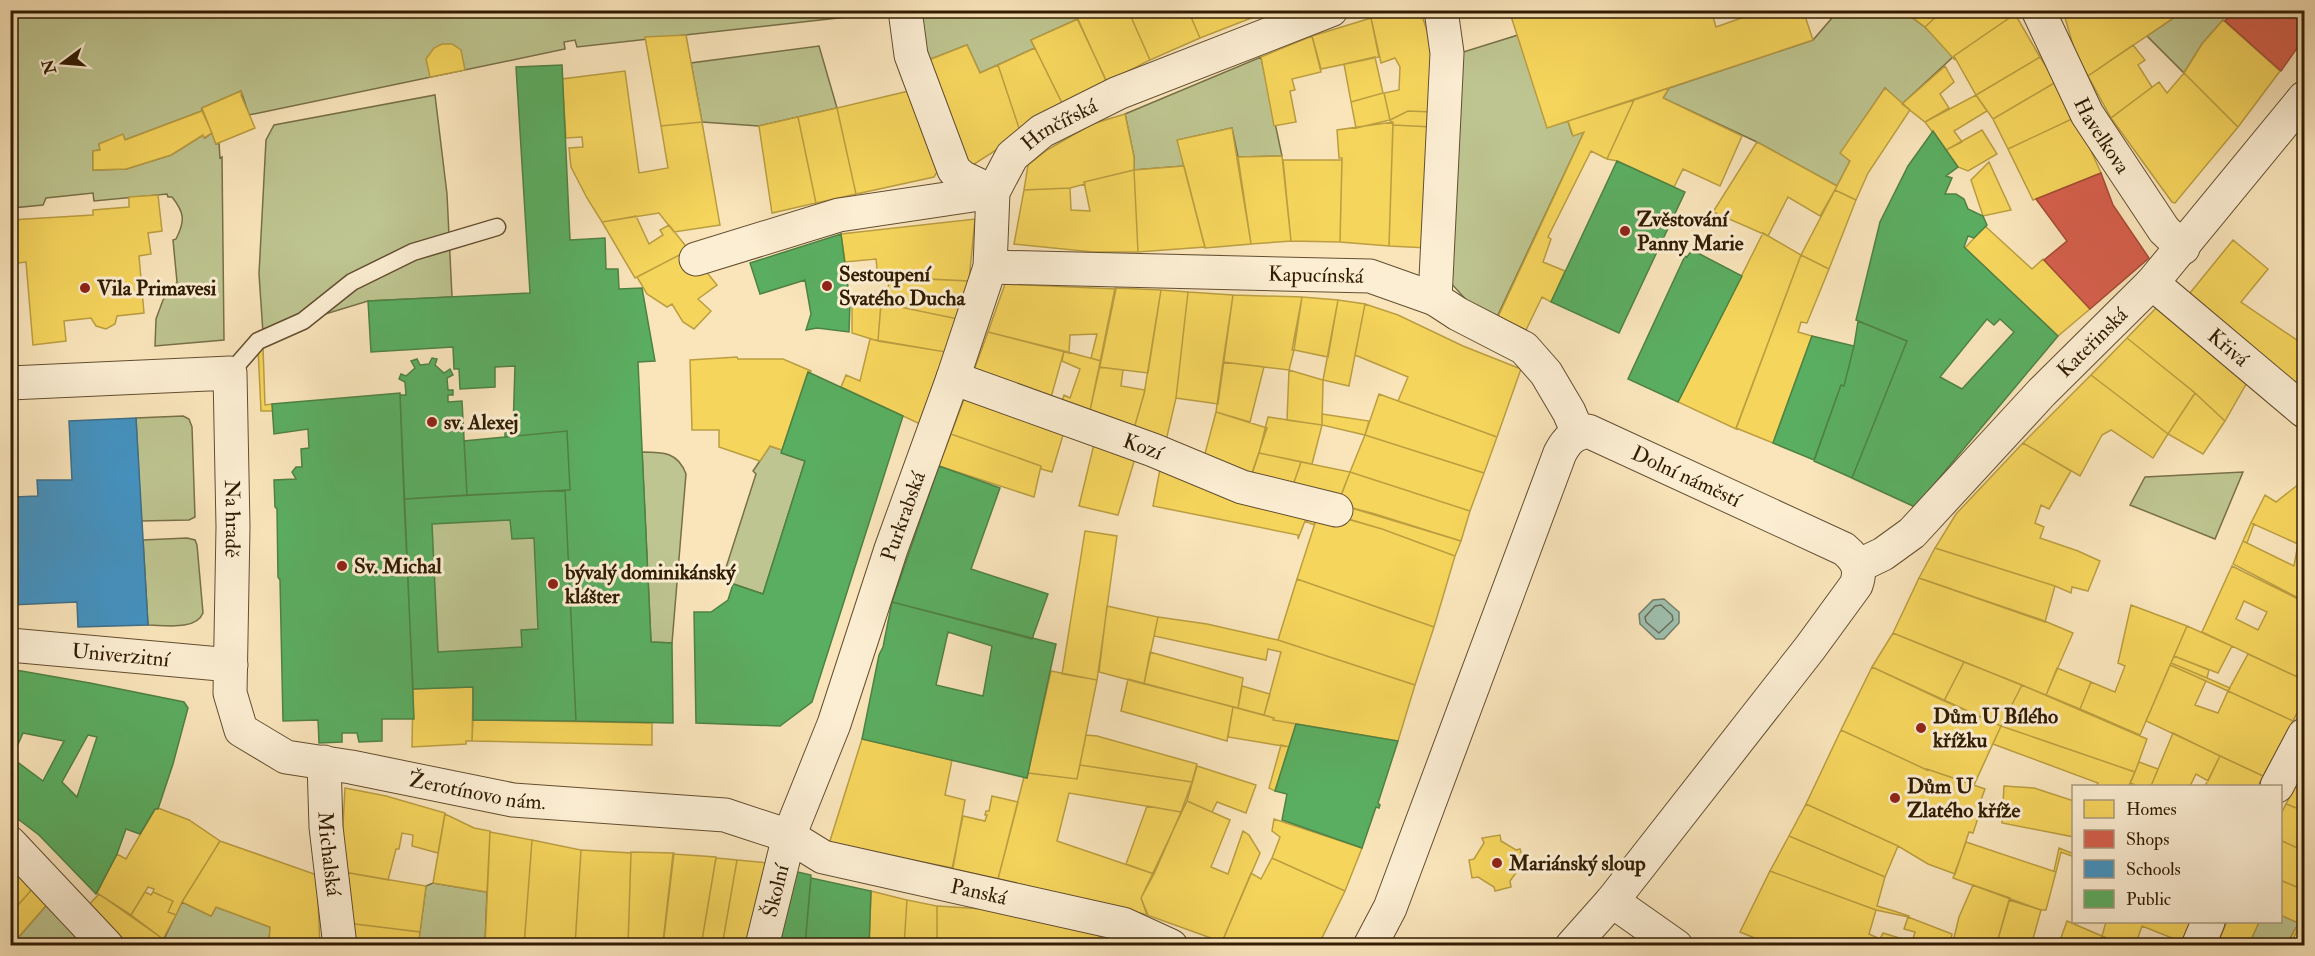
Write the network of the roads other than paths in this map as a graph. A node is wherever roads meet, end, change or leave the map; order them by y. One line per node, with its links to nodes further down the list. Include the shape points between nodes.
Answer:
1 (906, 10): 6 (street, via 911,55 954,170)
2 (1331, 10): 6 (street, Hrnčířská, via 1118,93 1042,131 1012,156)
3 (1441, 10): 12 (street, via 1447,53)
4 (2038, 10): 8 (street, Havelkova, via 2087,114 2164,230)
5 (2304, 98): 8 (street, Kateřinská)
6 (993, 192): 9 (street, via 838,215); 10 (street, Purkrabská)
7 (497, 227): 13 (lane, via 413,252 352,282 303,321 258,341)
8 (2183, 248): 11 (street, Kateřinská)
9 (696, 258)
10 (990, 267): 12 (street, Kapucínská, via 1370,276); 14 (street, Purkrabská)
11 (2152, 283): 16 (street, Křivá); 19 (street, Kateřinská, via 2042,392 1912,533)
12 (1435, 299): 17 (street, Kapucínská, via 1524,348 1546,373)
13 (230, 373): 15 (street); 21 (street, Na hradě)
14 (953, 378): 18 (street, Kozí, via 1153,450 1242,487); 25 (street, Purkrabská, via 891,549 834,724)
15 (10, 383)
16 (2304, 411)
17 (1578, 432): 19 (street, Dolní náměstí, via 1596,433 1844,549); 33 (street, via 1560,453 1390,908)
18 (1336, 510)
19 (1858, 566): 27 (street, via 1860,575 1850,594)
20 (10, 645): 21 (street, Univerzitní)
21 (231, 665): 23 (street, Žerotínovo nám., via 230,693 241,730 286,757)
22 (2304, 735): 24 (street)
23 (324, 762): 25 (street, Žerotínovo nám., via 513,800 725,815); 30 (street, Michalská, via 326,827)
24 (2278, 785)
25 (789, 836): 31 (street, Školní); 32 (street, Panská, via 823,857 1123,924)
26 (10, 843): 29 (street)
27 (1612, 901): 34 (street); 35 (street)
28 (2207, 923): 36 (street)
29 (107, 945)
30 (340, 945)
31 (762, 945)
32 (1171, 945)
33 (1370, 945)
34 (1572, 945)
35 (1676, 945)
36 (2198, 945)

